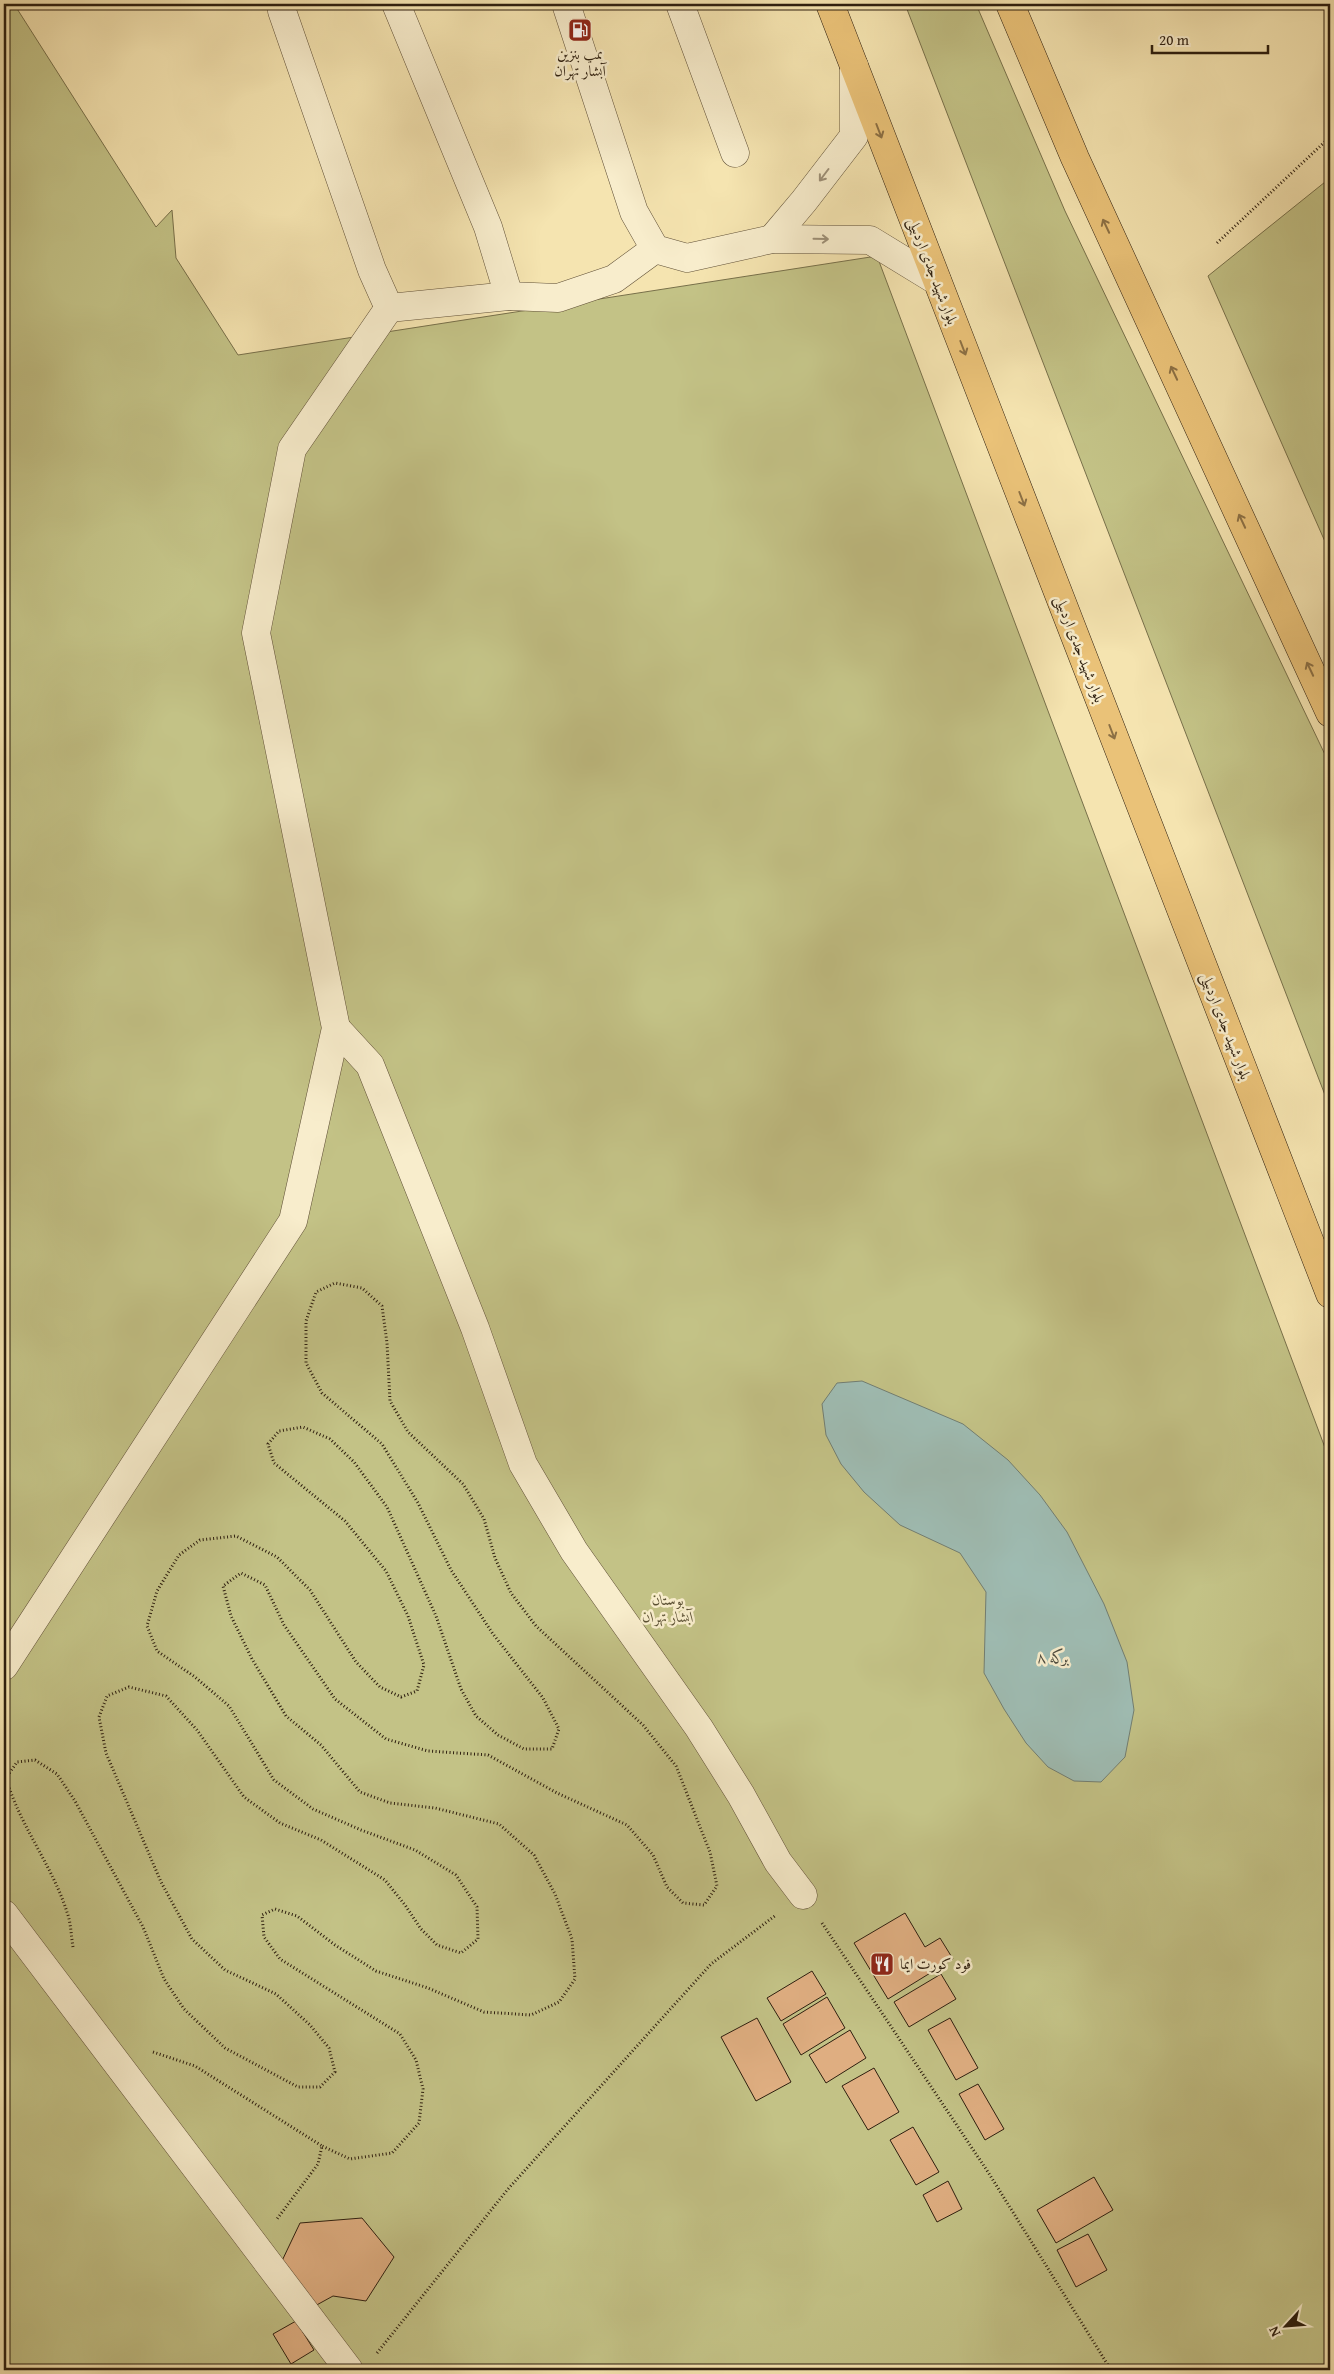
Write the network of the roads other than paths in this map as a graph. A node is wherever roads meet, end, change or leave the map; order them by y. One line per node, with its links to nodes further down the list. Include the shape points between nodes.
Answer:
1 (396, 4): 12 (street, via 488,228)
2 (566, 4): 10 (street, via 634,212)
3 (680, 4): 8 (street)
4 (830, 4): 7 (main road, بلوار شهید جدی اردبیلی)
5 (1010, 4): 14 (main road, one-way to 5, via 1076,158)
6 (282, 11): 13 (street, via 372,270)
7 (854, 66): 9 (street, one-way to 9, via 854,136); 11 (main road, بلوار شهید جدی اردبیلی, one-way to 11)
8 (735, 153)
9 (772, 239): 10 (street, via 688,258); 11 (street, one-way to 11, via 870,240)
10 (655, 249): 12 (street, via 614,279 558,298)
11 (937, 281): 16 (main road, بلوار شهید جدی اردبیلی, one-way to 16)
12 (509, 296): 13 (street)
13 (389, 308): 15 (street, via 292,449 256,632)
14 (1330, 713)
15 (336, 1028): 17 (street, via 293,1221); 18 (street, via 370,1065 475,1328 523,1464 574,1550 699,1728 778,1862)
16 (1330, 1294)
17 (4, 1666)
18 (803, 1894)
19 (4, 1914): 20 (street)
20 (349, 2370)

